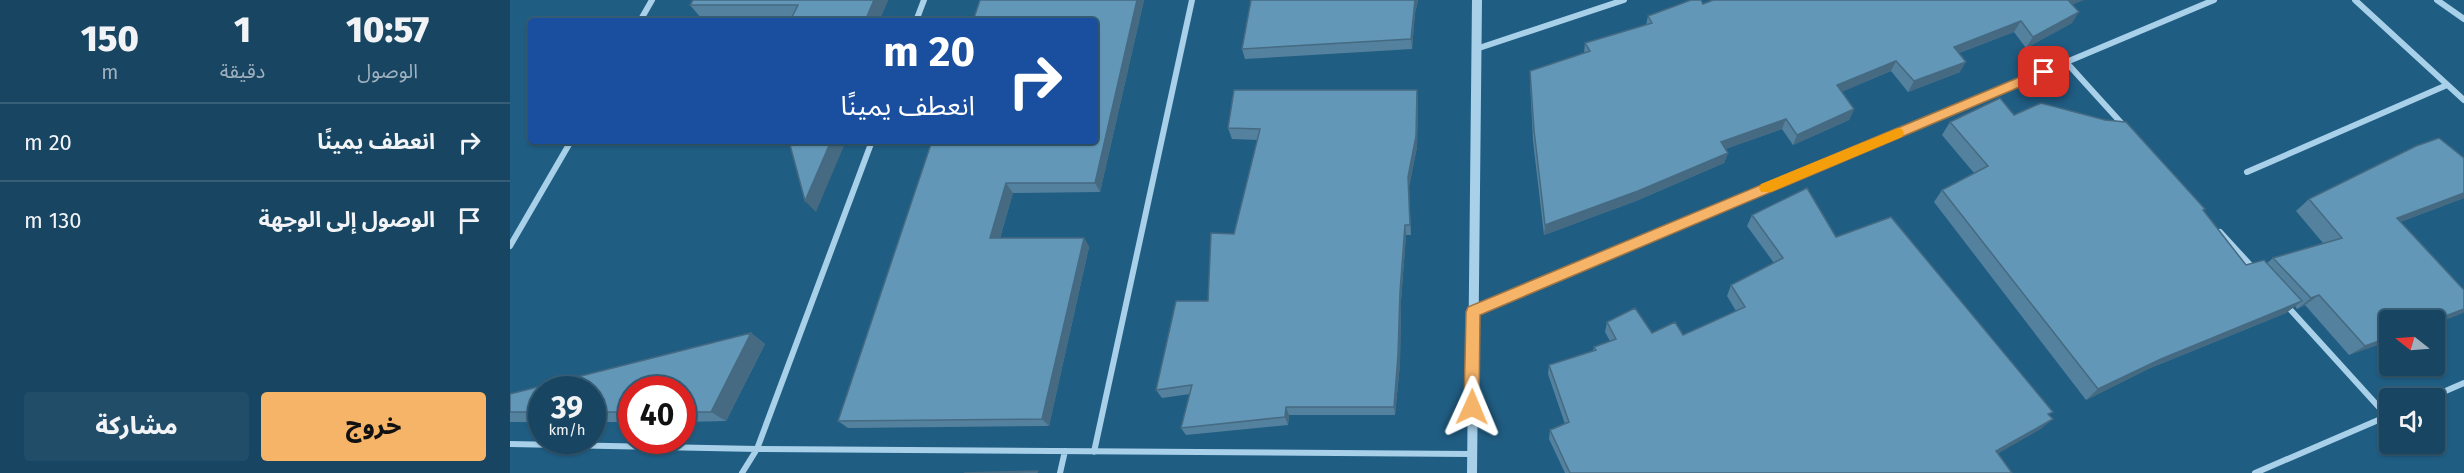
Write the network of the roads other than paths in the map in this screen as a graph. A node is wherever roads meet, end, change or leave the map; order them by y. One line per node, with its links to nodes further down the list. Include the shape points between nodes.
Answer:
1 (652, 0): 9 (street)
2 (924, 0): 10 (street)
3 (1192, 0): 32 (street)
4 (1477, 0): 12 (street)
5 (1624, 0): 12 (street)
6 (2214, 0): 13 (street)
7 (2355, 0): 14 (street)
8 (2437, 0): 11 (street)
9 (642, 18)
10 (917, 18)
11 (2464, 19)
12 (1476, 48): 24 (street)
13 (2066, 62): 16 (street); 24 (street)
14 (2447, 85): 15 (street); 19 (street)
15 (2464, 100)
16 (2130, 133)
17 (569, 144): 21 (street)
18 (871, 144): 30 (street)
19 (2247, 172)
20 (2218, 230): 22 (street)
21 (510, 246)
22 (2259, 275)
23 (2283, 301): 27 (street)
24 (1473, 312): 33 (street)
25 (2464, 383): 26 (street)
26 (2445, 391)
27 (2379, 406)
28 (2379, 420): 37 (street)
29 (510, 444): 30 (street)
30 (757, 449): 31 (street); 34 (street)
31 (1065, 451): 32 (street); 35 (street)
32 (1094, 452): 33 (street)
33 (1471, 454): 36 (street)
34 (742, 473)
35 (1060, 473)
36 (1472, 473)
37 (2255, 473)

